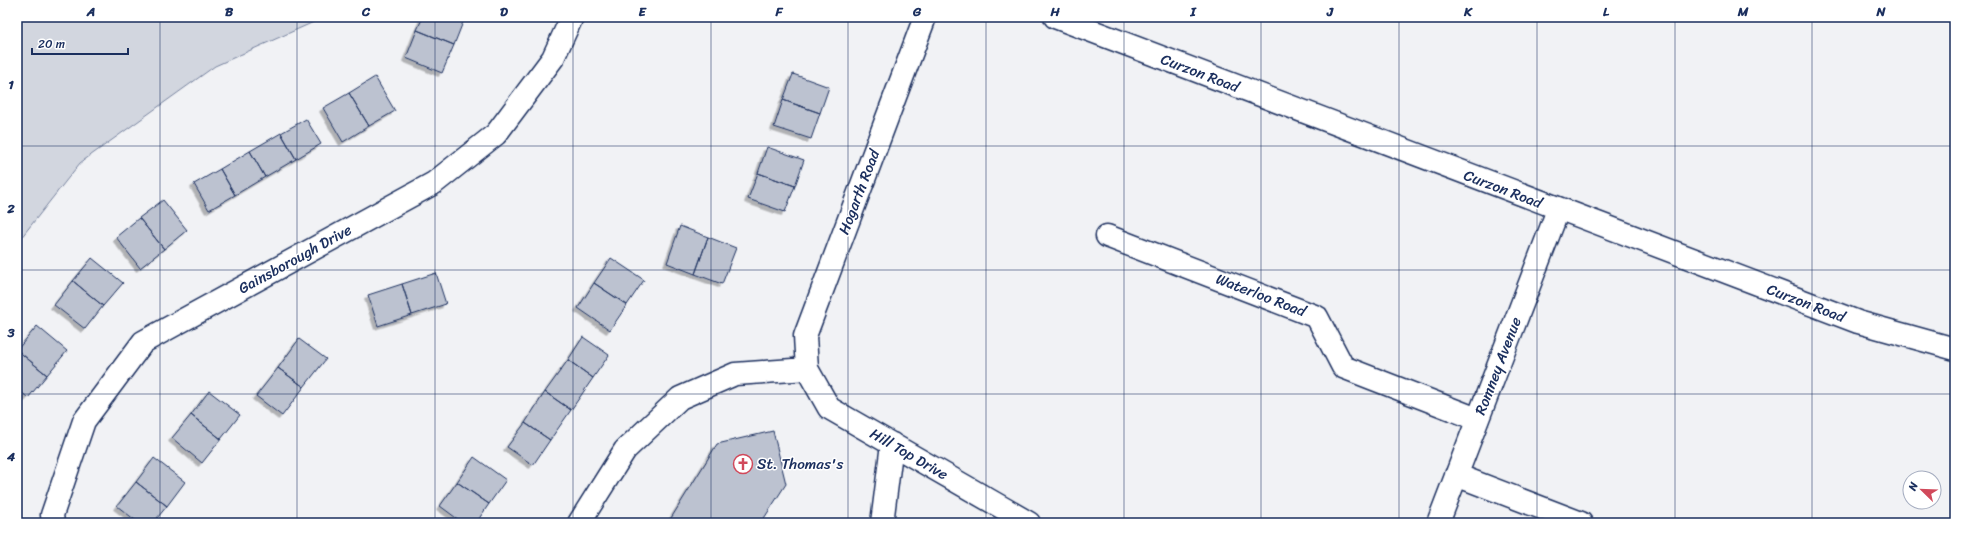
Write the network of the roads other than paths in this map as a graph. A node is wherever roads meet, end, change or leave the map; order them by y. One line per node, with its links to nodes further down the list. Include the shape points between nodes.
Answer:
1 (572, 17): 11 (street, Gainsborough Drive, via 553,58 496,134 434,183 144,342 84,421 52,515)
2 (926, 17): 7 (street, Hogarth Road, via 805,336)
3 (1055, 17): 4 (street, Curzon Road)
4 (1558, 210): 6 (street, Curzon Road, via 1858,322); 8 (street, Romney Avenue)
5 (1107, 236): 8 (street, Waterloo Road, via 1318,317 1343,367)
6 (1955, 349)
7 (806, 369): 9 (street, Hill Top Drive, via 829,408); 12 (street, via 735,374 680,398 625,450)
8 (1477, 419): 10 (street, Romney Avenue)
9 (892, 444): 13 (street); 14 (street, Hill Top Drive)
10 (1456, 475): 15 (street, Romney Avenue); 16 (street)
11 (53, 523)
12 (579, 523)
13 (882, 523)
14 (1028, 523)
15 (1438, 523)
16 (1581, 523)

